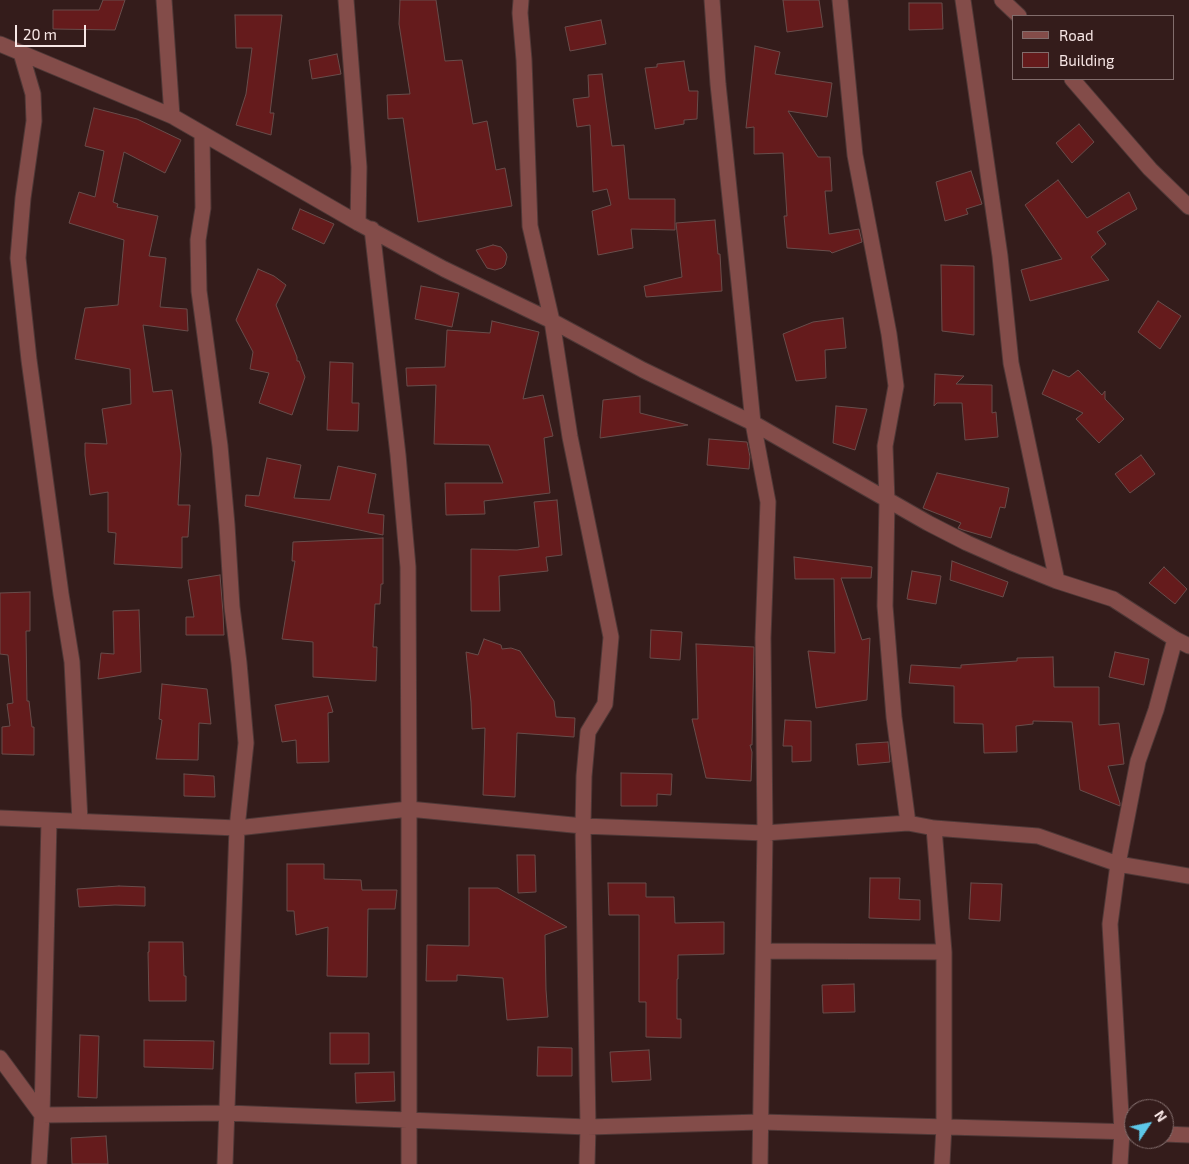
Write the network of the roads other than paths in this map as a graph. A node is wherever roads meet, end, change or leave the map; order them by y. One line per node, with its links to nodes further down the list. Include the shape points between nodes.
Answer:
1 (164, 0): 12 (street)
2 (346, 0): 15 (street)
3 (521, 0): 16 (street, via 530,226)
4 (712, 0): 17 (street)
5 (840, 0): 18 (street, via 855,155 896,386 885,446)
6 (963, 0): 19 (street, via 1000,256 1011,363)
7 (1002, 0): 8 (street)
8 (1018, 15)
9 (0, 44): 10 (street)
10 (21, 53): 12 (street); 24 (street, via 32,94 34,122 18,258 29,360 72,662)
11 (1073, 80): 14 (street, via 1150,169)
12 (172, 116): 13 (street)
13 (202, 134): 15 (street); 27 (street, via 199,291 220,446 246,743)
14 (1189, 206)
15 (365, 226): 16 (street); 21 (street, via 398,455 408,567)
16 (552, 321): 17 (street, via 642,370); 26 (street, via 570,437 611,637 605,704 588,732)
17 (753, 423): 18 (street); 29 (street, via 768,502 763,638)
18 (887, 500): 19 (street, via 967,543); 25 (street, via 885,606 894,717)
19 (1057, 580): 20 (street, via 1113,599)
20 (1182, 642): 30 (street, via 1138,761)
21 (409, 810): 26 (street); 27 (street); 38 (street)
22 (0, 818): 23 (street)
23 (49, 821): 24 (street); 37 (street)
24 (80, 821): 27 (street)
25 (908, 824): 28 (street); 29 (street)
26 (583, 826): 29 (street); 41 (street)
27 (237, 828): 36 (street)
28 (934, 828): 30 (street, via 1038,836); 33 (street)
29 (765, 833): 32 (street)
30 (1118, 864): 31 (street); 35 (street, via 1110,924)
31 (1189, 876)
32 (764, 950): 33 (street); 39 (street)
33 (944, 952): 40 (street)
34 (0, 1058): 37 (street)
35 (1125, 1099)
36 (227, 1113): 37 (street); 38 (street); 47 (street)
37 (42, 1115): 46 (street)
38 (410, 1121): 41 (street); 48 (street)
39 (760, 1122): 40 (street); 41 (street); 50 (street)
40 (944, 1126): 42 (street); 51 (street)
41 (588, 1127): 49 (street)
42 (1124, 1132)
43 (1174, 1135): 44 (street)
44 (1189, 1136)
45 (1124, 1148): 52 (street)
46 (39, 1164)
47 (225, 1164)
48 (409, 1164)
49 (587, 1164)
50 (760, 1164)
51 (942, 1164)
52 (1120, 1164)

